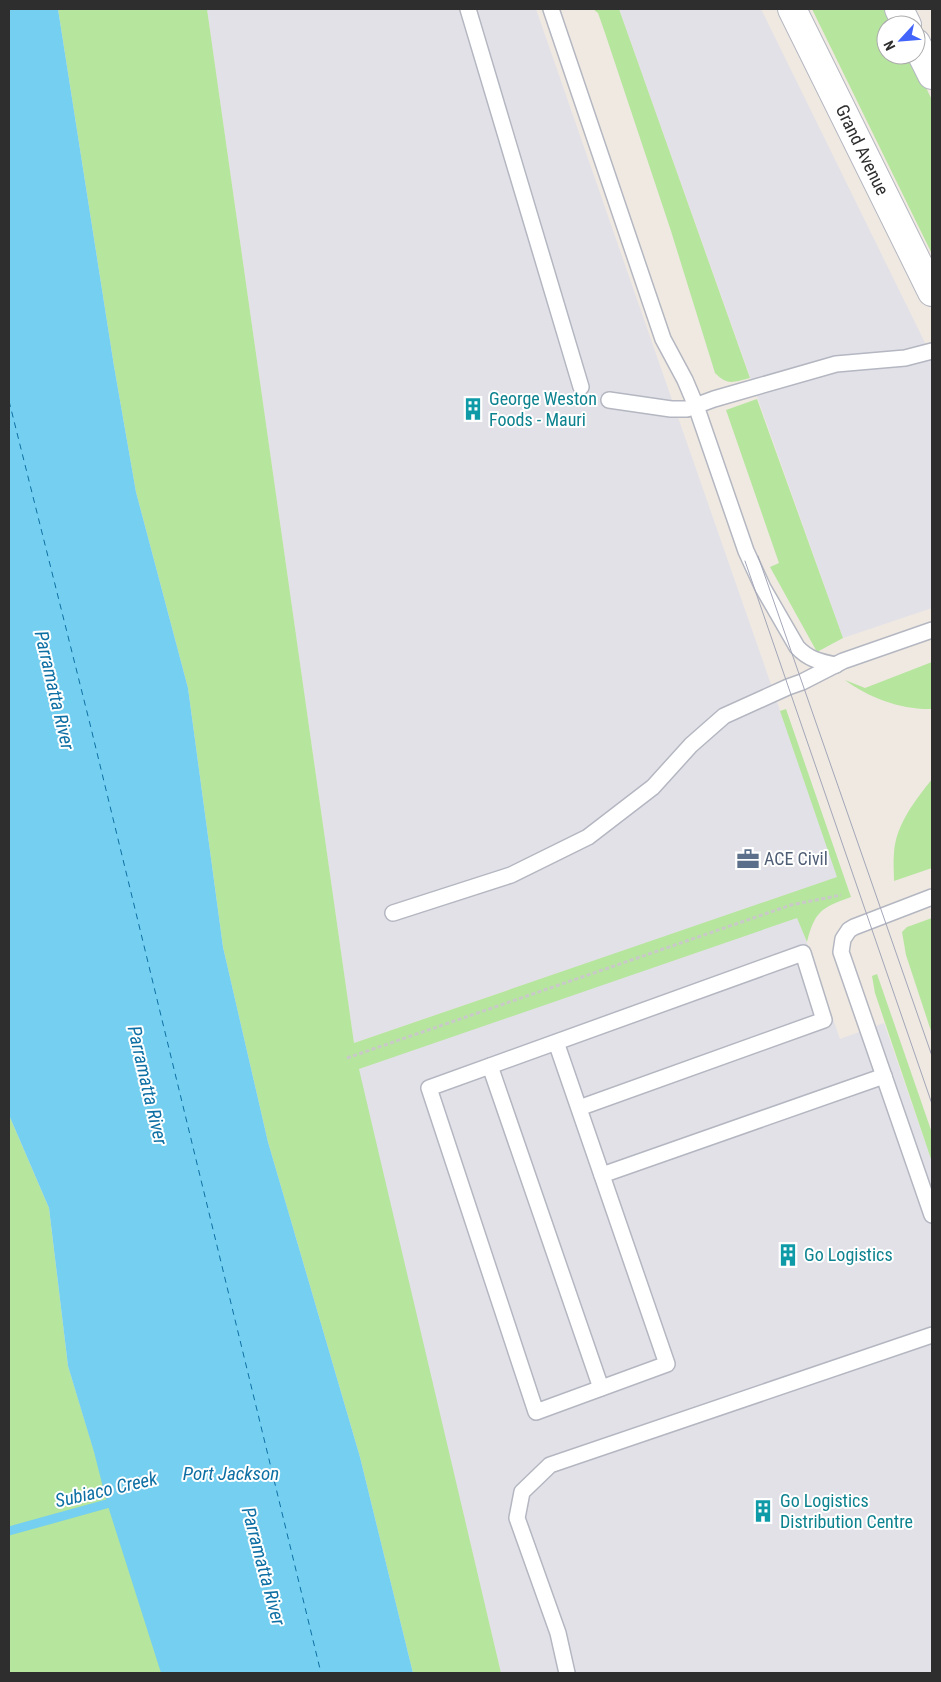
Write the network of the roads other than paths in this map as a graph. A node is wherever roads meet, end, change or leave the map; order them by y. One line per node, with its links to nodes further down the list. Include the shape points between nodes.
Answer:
1 (468, 9): 8 (lane)
2 (551, 9): 10 (lane, via 663,339)
3 (792, 9): 6 (street, Grand Avenue)
4 (926, 63): 5 (street)
5 (932, 75)
6 (932, 292)
7 (932, 351): 10 (lane, via 905,358 836,364)
8 (581, 387)
9 (609, 400): 10 (lane, via 671,410)
10 (696, 406): 12 (lane, via 762,588 804,654 818,662)
11 (932, 630): 12 (lane)
12 (836, 665): 14 (lane, via 724,716 691,745 653,786 588,837 511,875)
13 (932, 897): 17 (lane, via 854,927 842,942 841,952)
14 (393, 913)
15 (556, 1042): 16 (lane); 18 (lane); 18 (lane, via 803,953 824,1020)
16 (490, 1066): 22 (lane); 22 (lane, via 429,1088 536,1412)
17 (884, 1076): 19 (lane); 20 (lane)
18 (579, 1108): 19 (lane)
19 (602, 1176): 22 (lane, via 668,1364)
20 (932, 1214)
21 (932, 1335): 23 (lane, via 550,1465 522,1492 517,1518 558,1633)
22 (602, 1388)
23 (567, 1673)

